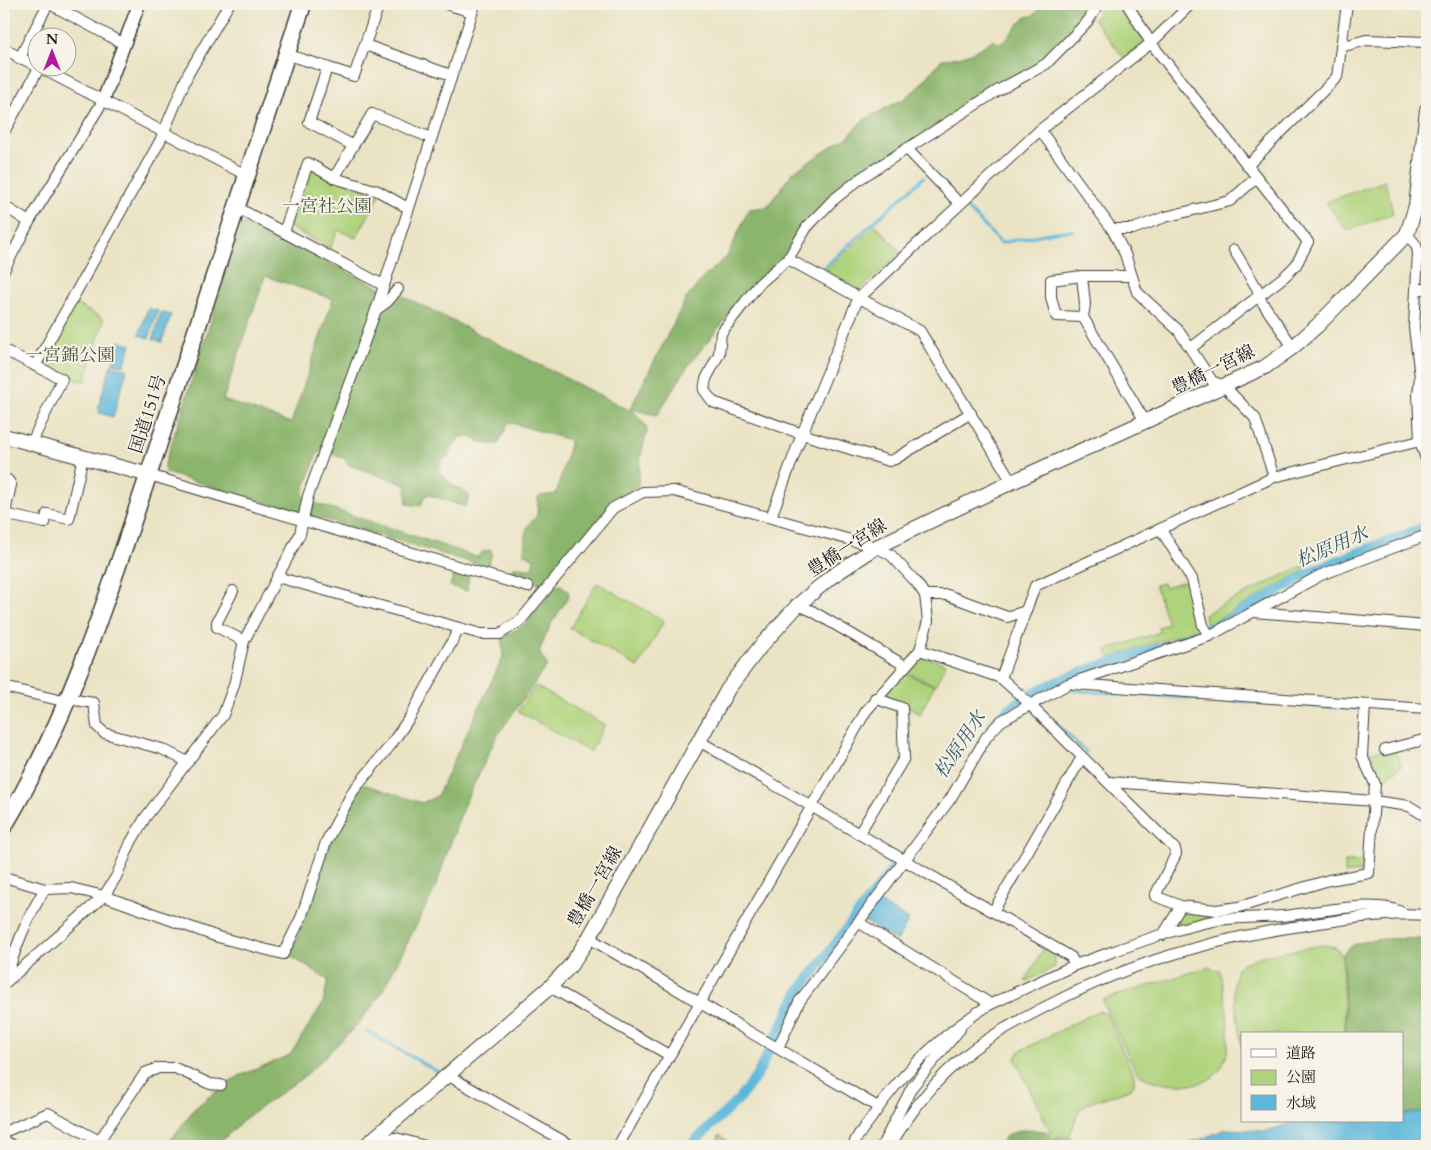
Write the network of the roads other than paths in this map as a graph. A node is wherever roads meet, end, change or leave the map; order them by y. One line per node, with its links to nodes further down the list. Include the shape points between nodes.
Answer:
1 (6, 4): 12 (street)
2 (49, 4): 16 (street); 21 (street)
3 (139, 4): 16 (street)
4 (229, 4): 32 (street, via 188,74)
5 (303, 4): 20 (highway, 国道151号)
6 (379, 4): 17 (street)
7 (446, 4): 13 (street)
8 (1099, 4): 36 (street, via 1088,21 1046,64)
9 (1127, 4): 15 (street)
10 (1191, 4): 15 (street)
11 (1347, 4): 18 (street)
12 (4, 8)
13 (474, 8): 24 (street)
14 (1427, 42): 18 (street, via 1366,40)
15 (1151, 43): 30 (street); 37 (street)
16 (124, 44): 27 (street)
17 (365, 46): 23 (street, via 354,76); 24 (street)
18 (1341, 47): 37 (street, via 1337,77)
19 (4, 49): 21 (street)
20 (286, 54): 23 (street); 38 (highway, 国道151号)
21 (19, 59): 22 (street)
22 (28, 63)
23 (326, 68): 35 (street, via 309,122)
24 (451, 75): 33 (street)
25 (32, 78): 29 (street)
26 (58, 78): 27 (street)
27 (103, 101): 32 (street); 45 (street)
28 (1427, 110): 34 (main road, 豊橋一宮線)
29 (8, 115): 31 (street)
30 (1040, 130): 41 (street); 46 (street)
31 (4, 132)
32 (163, 133): 38 (street); 64 (street)
33 (431, 138): 35 (street, via 372,114); 44 (street)
34 (1425, 138): 48 (main road, 豊橋一宮線, via 1416,206)
35 (352, 145): 39 (street)
36 (906, 149): 41 (street); 50 (street, via 832,201 807,227)
37 (1247, 166): 40 (street)
38 (246, 175): 43 (highway, 国道151号)
39 (334, 178): 44 (street, via 378,191); 47 (street, via 308,162)
40 (1256, 178): 46 (street, via 1230,201 1132,229); 57 (street, via 1308,242 1296,265)
41 (960, 204): 58 (street)
42 (4, 206): 45 (street)
43 (236, 207): 47 (street); 74 (highway, 国道151号)
44 (408, 208): 54 (street)
45 (29, 222): 51 (street)
46 (1112, 229): 53 (street, via 1125,254)
47 (284, 232): 54 (street)
48 (1407, 234): 56 (street, via 1418,252); 61 (main road, 豊橋一宮線)
49 (1234, 250): 57 (street, via 1258,290)
50 (788, 259): 58 (street); 68 (street, via 759,284 721,333 718,354 704,390 713,402)
51 (4, 270)
52 (1082, 276): 53 (street); 60 (street); 60 (street, via 1051,280 1051,297 1056,316)
53 (1130, 276): 62 (street, via 1137,292 1170,321)
54 (383, 285): 59 (street)
55 (398, 289): 59 (street)
56 (1422, 289): 70 (street, via 1414,327)
57 (1258, 296): 61 (street); 62 (street)
58 (858, 299): 66 (street, via 920,331); 68 (street)
59 (376, 310): 80 (street, via 323,452)
60 (1083, 317): 67 (street)
61 (1293, 347): 65 (main road, 豊橋一宮線, via 1265,367)
62 (1191, 348): 65 (street, via 1212,381)
63 (4, 350): 64 (street)
64 (34, 366): 71 (street, via 62,379)
65 (1224, 386): 67 (main road, 豊橋一宮線); 75 (street, via 1255,418)
66 (971, 413): 68 (street, via 889,460); 77 (street)
67 (1146, 423): 77 (main road, 豊橋一宮線)
68 (802, 434): 79 (street)
69 (4, 436): 71 (main road)
70 (1424, 441): 73 (street); 75 (street)
71 (31, 444): 72 (main road)
72 (83, 457): 74 (main road); 78 (street, via 69,519 47,514 45,523)
73 (1427, 462)
74 (149, 474): 80 (street); 101 (highway, 国道151号)
75 (1274, 477): 81 (street)
76 (4, 479): 78 (street, via 11,485)
77 (1012, 482): 83 (main road, 豊橋一宮線)
78 (4, 516)
79 (771, 517): 83 (street); 92 (street, via 674,491 643,492 621,502 606,515 558,577 510,629 490,636)
80 (303, 521): 84 (street, via 300,534); 85 (street)
81 (1161, 530): 89 (street, via 1036,586); 93 (street, via 1192,579 1203,625)
82 (1427, 535): 90 (street, via 1321,575)
83 (876, 547): 87 (street, via 891,555); 88 (main road, 豊橋一宮線)
84 (277, 577): 92 (street); 94 (street)
85 (528, 587)
86 (233, 591): 94 (street, via 217,627)
87 (925, 595): 89 (street, via 947,595 1007,617); 95 (street, via 928,621)
88 (798, 605): 96 (street); 106 (main road, 豊橋一宮線, via 746,663)
89 (1026, 611): 97 (street)
90 (1254, 612): 91 (street); 93 (street)
91 (1427, 626)
92 (459, 629): 119 (street, via 410,717 353,791 326,842 301,918 283,954 218,938)
93 (1209, 636): 98 (street)
94 (244, 640): 109 (street, via 234,685 223,715)
95 (920, 650): 96 (street); 97 (street)
96 (904, 665): 100 (street)
97 (1001, 678): 102 (street)
98 (1068, 684): 102 (street); 103 (street)
99 (4, 687): 101 (street)
100 (875, 698): 112 (street); 115 (street, via 902,708 904,758)
101 (68, 700): 109 (street, via 94,703 97,726 104,733 162,749); 114 (highway, 国道151号, via 41,759)
102 (1025, 701): 108 (street); 116 (street, via 988,736 951,798)
103 (1365, 705): 104 (street); 111 (street, via 1362,756 1375,784)
104 (1427, 709)
105 (1427, 738): 107 (street)
106 (699, 741): 112 (street); 126 (main road, 豊橋一宮線)
107 (1385, 750)
108 (1082, 756): 110 (street); 121 (street)
109 (188, 762): 119 (street, via 145,818)
110 (1110, 782): 111 (street); 120 (street, via 1175,849 1176,854 1155,896)
111 (1374, 801): 113 (street, via 1409,806); 120 (street, via 1369,873 1329,880 1239,906 1206,910)
112 (812, 807): 115 (street); 130 (street)
113 (1427, 817)
114 (4, 826)
115 (859, 834): 116 (street)
116 (905, 860): 121 (street); 124 (street)
117 (4, 877): 118 (street)
118 (45, 889): 119 (street, via 71,888); 128 (street, via 16,944)
119 (104, 896): 128 (street)
120 (1181, 906): 125 (street)
121 (994, 910): 127 (street, via 1071,957)
122 (1403, 913): 123 (street); 125 (street, via 1387,908 1336,909 1217,920); 148 (street, via 1257,932 1209,943 1125,970 1070,993 1003,1028 966,1055 925,1095)
123 (1427, 915)
124 (858, 922): 131 (street); 133 (street, via 799,1002)
125 (1163, 935): 127 (street)
126 (588, 938): 129 (main road, 豊橋一宮線, via 570,966); 130 (street)
127 (1075, 965): 131 (street)
128 (4, 984)
129 (550, 987): 134 (street); 135 (main road, 豊橋一宮線)
130 (700, 1003): 133 (street); 134 (street)
131 (989, 1005): 132 (street)
132 (965, 1020): 137 (street, via 931,1048); 147 (street, via 912,1087)
133 (778, 1048): 137 (street)
134 (670, 1056): 145 (street)
135 (449, 1076): 140 (main road, 豊橋一宮線); 144 (street)
136 (221, 1085): 141 (street, via 210,1084 174,1068 159,1068 145,1073)
137 (878, 1107): 146 (street)
138 (4, 1132): 141 (street, via 48,1113)
139 (4, 1141): 142 (street)
140 (369, 1143): 143 (street, via 404,1139)
141 (102, 1144)
142 (14, 1146)
143 (425, 1146)
144 (572, 1146)
145 (618, 1146)
146 (854, 1146)
147 (882, 1146)
148 (890, 1146)

